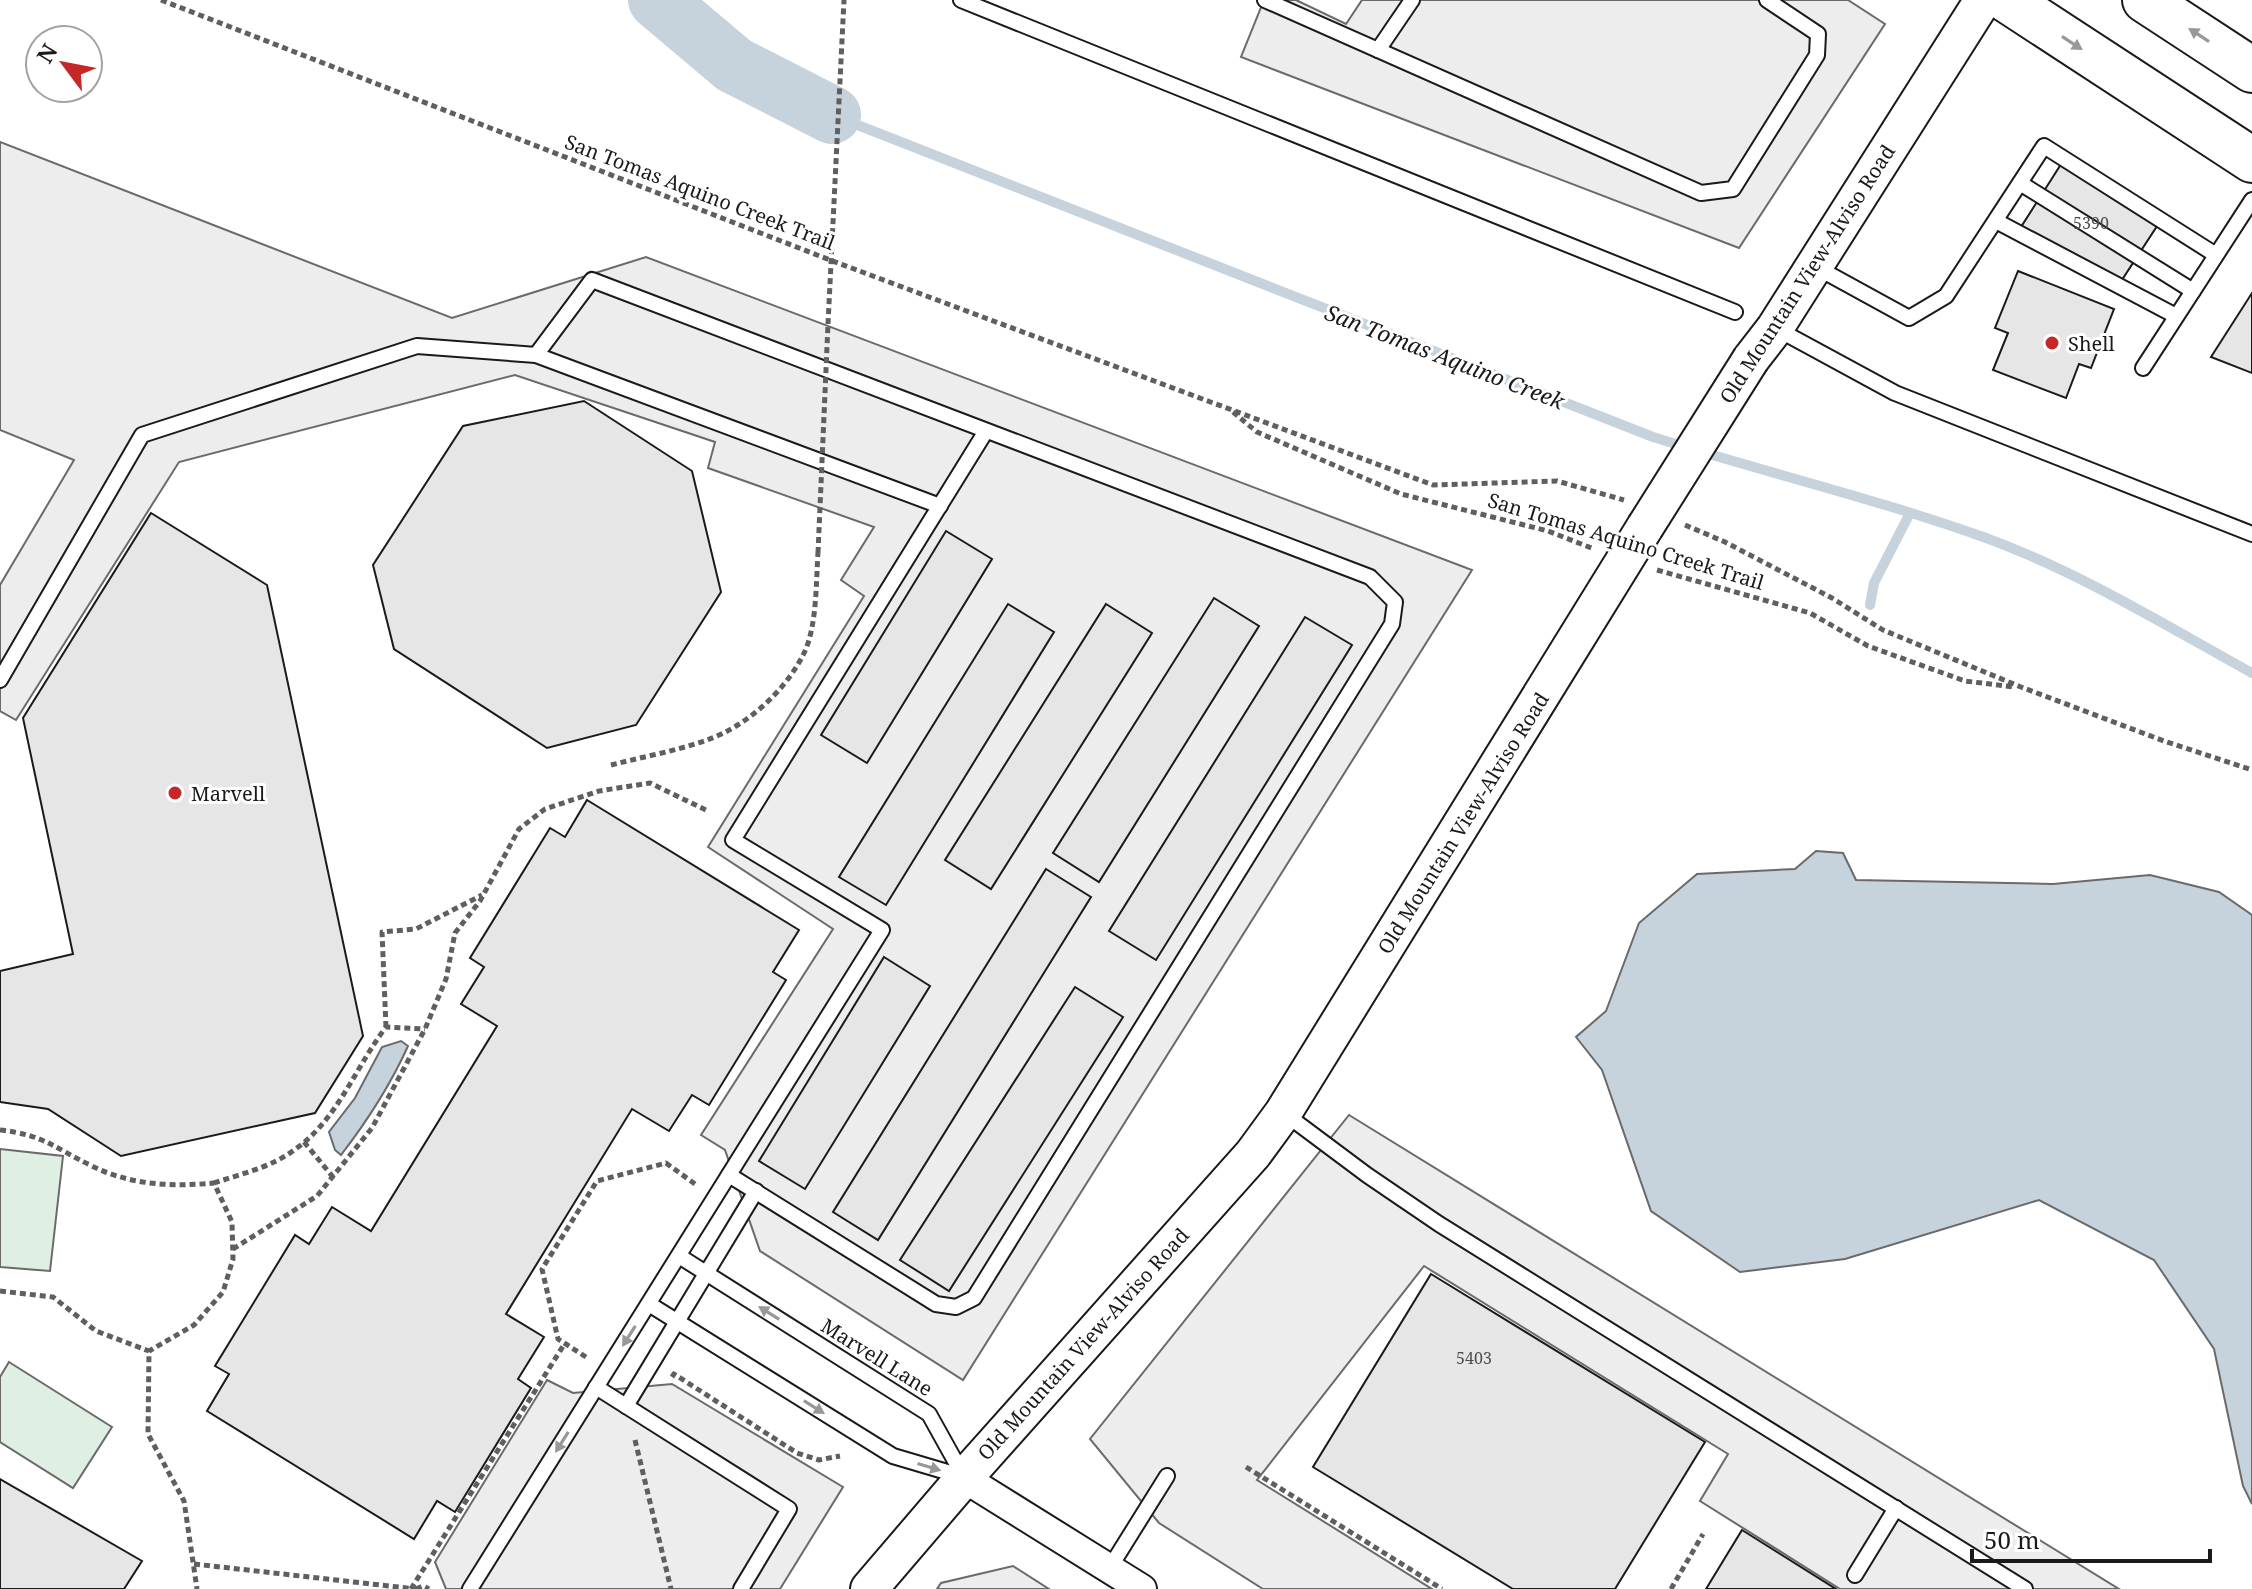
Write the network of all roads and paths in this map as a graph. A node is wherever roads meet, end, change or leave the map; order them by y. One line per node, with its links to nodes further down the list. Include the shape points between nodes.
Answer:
1 (161, 0): 17 (path, San Tomas Aquino Creek Trail)
2 (844, 0): 17 (path)
3 (961, 0): 20 (lane)
4 (1265, 0): 10 (lane)
5 (1412, 0): 10 (lane)
6 (1767, 0): 10 (lane, via 1818,34 1817,55 1733,189 1712,192 1701,193)
7 (1983, 0): 18 (street, Old Mountain View-Alviso Road)
8 (2007, 0): 12 (main road, one-way to 12)
9 (2145, 0): 11 (main road, one-way to 9)
10 (1378, 50)
11 (2252, 70)
12 (2252, 160)
13 (2020, 183): 15 (lane); 16 (lane, via 2044,146); 19 (lane)
14 (2252, 200): 16 (lane)
15 (1996, 221): 18 (lane, via 1946,296 1909,318); 21 (lane)
16 (2216, 255): 19 (lane)
17 (830, 260): 25 (path, San Tomas Aquino Creek Trail); 34 (path, bridge, via 815,603 806,649 786,681 747,719 708,740)
18 (1815, 266): 22 (street, Old Mountain View-Alviso Road)
19 (2193, 291): 21 (lane)
20 (1735, 312)
21 (2176, 316): 24 (lane)
22 (1775, 328): 28 (street, Old Mountain View-Alviso Road, bridge); 30 (lane, via 1895,393)
23 (536, 355): 26 (lane, via 592,280); 27 (lane); 32 (lane, via 417,346 142,435)
24 (2143, 368)
25 (1229, 408): 28 (path, San Tomas Aquino Creek Trail, via 1433,485 1557,481); 31 (path, San Tomas Aquino Creek Trail, via 1257,432 1401,494 1548,531)
26 (986, 431): 27 (lane); 47 (lane, via 1370,577 1395,602 1392,624 974,1298 956,1307 936,1304)
27 (940, 506): 43 (lane, via 733,840 882,930)
28 (1636, 514): 31 (street, Old Mountain View-Alviso Road)
29 (1683, 524): 33 (path, San Tomas Aquino Creek Trail, via 1832,598 1883,630)
30 (2252, 534)
31 (1626, 561): 33 (path, San Tomas Aquino Creek Trail, via 1810,613 1868,646 1965,681); 40 (street, Old Mountain View-Alviso Road)
32 (0, 680)
33 (2021, 687): 35 (path, San Tomas Aquino Creek Trail)
34 (611, 765)
35 (2252, 770)
36 (708, 811): 37 (path, via 650,783 599,791 545,809 519,829)
37 (484, 894): 38 (path, via 416,929 382,932); 39 (path, via 455,933 446,979)
38 (386, 1027): 39 (path); 42 (path, via 333,1113)
39 (425, 1029): 44 (path, via 372,1128)
40 (1283, 1113): 61 (street, Old Mountain View-Alviso Road, via 1253,1154); 62 (lane, via 1439,1224)
41 (0, 1130): 45 (path, via 47,1140 93,1167 141,1182)
42 (304, 1142): 44 (path); 45 (path, via 276,1161)
43 (729, 1175): 47 (lane); 49 (lane)
44 (333, 1177): 48 (path, via 317,1196)
45 (214, 1183): 48 (path, via 232,1222)
46 (695, 1184): 54 (path, via 666,1163 597,1181 542,1269 558,1339)
47 (756, 1191): 50 (lane)
48 (233, 1249): 55 (path, via 223,1292 194,1325)
49 (679, 1256): 50 (lane, Marvell Lane); 52 (lane)
50 (706, 1273): 53 (lane); 61 (lane, Marvell Lane, one-way to 50, via 929,1414)
51 (0, 1291): 55 (path, via 53,1297 96,1331)
52 (649, 1304): 53 (lane); 57 (lane, one-way to 57)
53 (676, 1321): 58 (lane); 61 (lane, one-way to 61, via 893,1456)
54 (565, 1343): 56 (path); 68 (path)
55 (149, 1351): 64 (path, via 148,1434 184,1501)
56 (586, 1357)
57 (596, 1387): 58 (lane); 70 (lane, one-way to 70)
58 (626, 1406): 71 (lane, via 789,1509)
59 (1246, 1467): 74 (path)
60 (1167, 1476): 65 (lane)
61 (964, 1478): 65 (street); 72 (street, Old Mountain View-Alviso Road)
62 (1896, 1508): 66 (lane); 76 (lane)
63 (1703, 1534): 75 (path)
64 (194, 1564): 67 (path); 68 (path)
65 (1109, 1569): 73 (street)
66 (1855, 1575)
67 (197, 1589)
68 (414, 1589): 69 (path)
69 (429, 1589)
70 (470, 1589)
71 (741, 1589)
72 (869, 1589)
73 (1142, 1589)
74 (1442, 1589)
75 (1671, 1589)
76 (2025, 1589)

